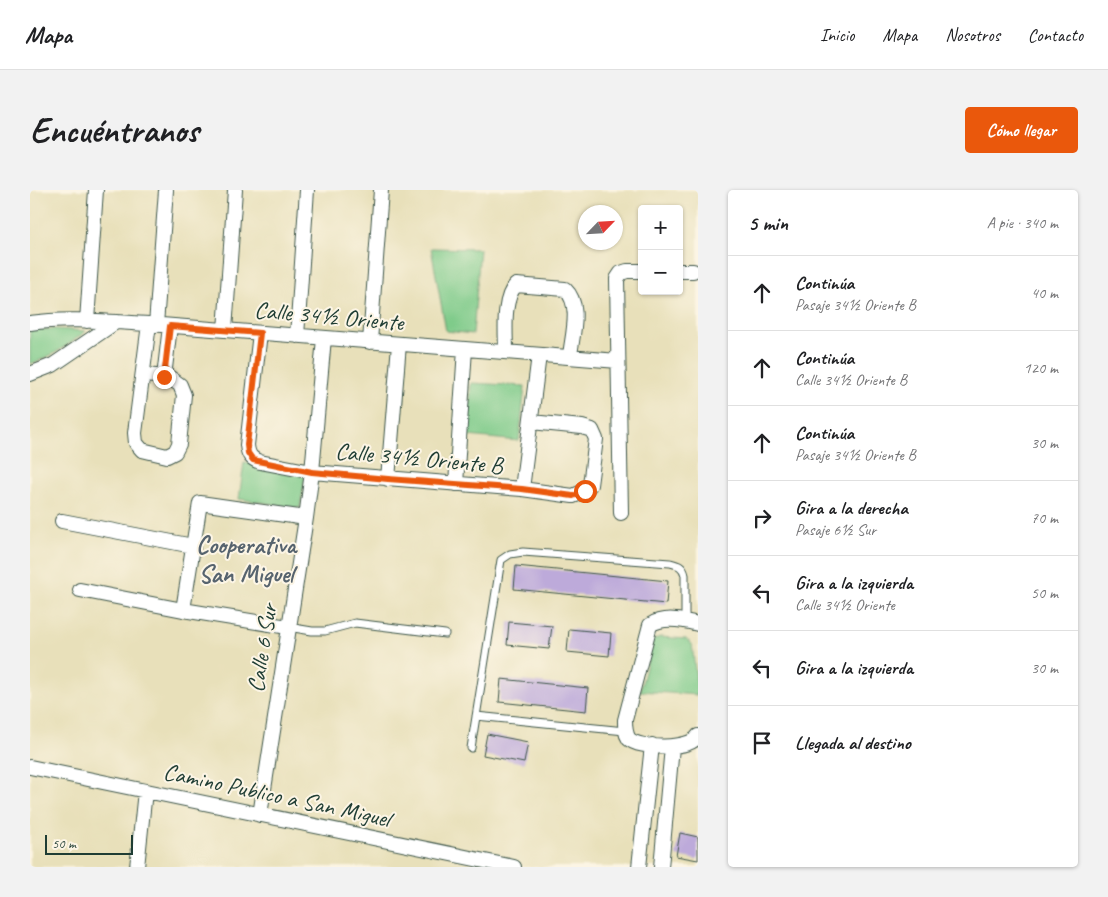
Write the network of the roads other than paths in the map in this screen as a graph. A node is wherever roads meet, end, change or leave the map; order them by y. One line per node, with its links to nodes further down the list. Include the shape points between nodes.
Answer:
1 (96, 190): 7 (street)
2 (166, 190): 10 (street)
3 (235, 190): 11 (street)
4 (308, 190): 13 (street)
5 (381, 190): 15 (street)
6 (638, 271): 21 (street, via 620,273 617,279)
7 (87, 321): 8 (street, Calle 34½ Oriente); 9 (street, Calle 34½ Oriente)
8 (116, 322): 10 (street, Calle 34½ Oriente); 22 (street, via 53,365)
9 (30, 323)
10 (158, 325): 11 (street, Calle 34½ Oriente); 23 (street); 24 (street)
11 (225, 330): 12 (street, Calle 34½ Oriente)
12 (260, 333): 13 (street, Calle 34½ Oriente); 26 (street, Calle 34½ Oriente B, via 248,453 253,460)
13 (298, 336): 14 (street, Calle 34½ Oriente)
14 (324, 338): 15 (street, Calle 34½ Oriente); 26 (street, Calle 6 Sur)
15 (370, 342): 16 (street, Calle 34½ Oriente)
16 (399, 344): 17 (street, Calle 34½ Oriente); 27 (street)
17 (465, 349): 18 (street, Calle 34½ Oriente); 28 (street)
18 (506, 352): 19 (street, Calle 34½ Oriente); 20 (street, via 507,303 516,285 565,289 570,294 575,307)
19 (539, 355): 20 (street, Calle 34½ Oriente); 25 (street)
20 (570, 356): 21 (street, Calle 34½ Oriente)
21 (618, 360): 30 (street)
22 (30, 374)
23 (143, 375): 24 (street); 24 (street, via 136,443 142,450 167,456 175,452 179,444 184,395 180,385)
24 (164, 377)
25 (532, 422): 29 (street); 29 (street, Calle 34½ Oriente B, via 592,430 596,439 590,485 573,496)
26 (312, 472): 27 (street, Calle 34½ Oriente B); 31 (street, Calle 6 Sur)
27 (388, 479): 28 (street, Calle 34½ Oriente B)
28 (456, 484): 29 (street, Calle 34½ Oriente B)
29 (522, 489)
30 (621, 513)
31 (306, 518): 33 (street, via 200,504); 37 (street, Calle 6 Sur)
32 (62, 522): 33 (street)
33 (193, 546): 35 (street)
34 (80, 590): 35 (street)
35 (183, 610): 37 (street)
36 (691, 623): 39 (lane, via 685,575 680,566 523,552 510,554 502,560); 40 (street, via 658,620 650,625 625,720)
37 (288, 627): 38 (lane, via 325,631 355,624); 47 (street, Calle 6 Sur)
38 (445, 634)
39 (476, 716): 40 (lane); 44 (lane)
40 (625, 731): 42 (street, via 630,740)
41 (697, 739): 43 (street)
42 (652, 745): 43 (street); 50 (street)
43 (672, 747): 51 (street)
44 (471, 748)
45 (30, 768): 46 (street, Camino Publico a San Miguel)
46 (145, 791): 47 (street, Camino Publico a San Miguel); 48 (street)
47 (260, 815): 49 (street, Camino Publico a San Miguel)
48 (137, 867)
49 (514, 867)
50 (639, 867)
51 (661, 867)

